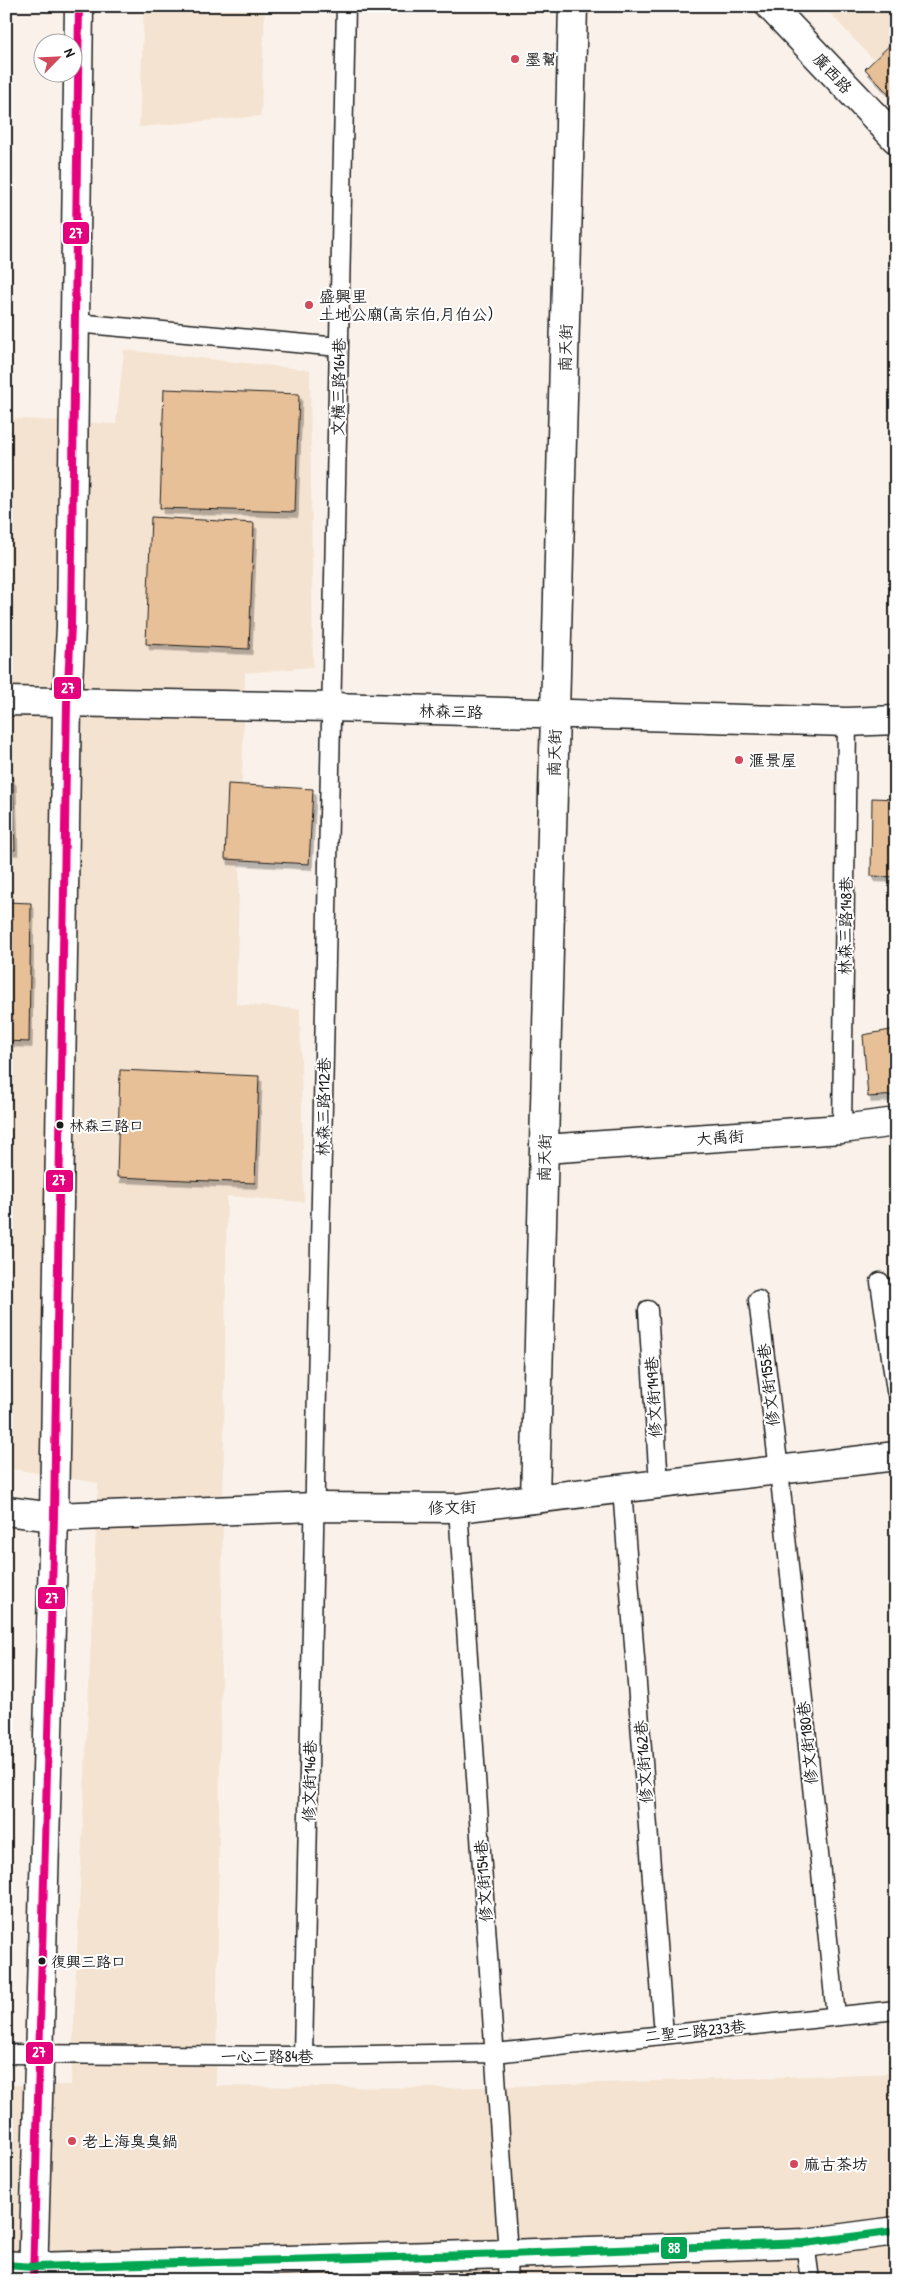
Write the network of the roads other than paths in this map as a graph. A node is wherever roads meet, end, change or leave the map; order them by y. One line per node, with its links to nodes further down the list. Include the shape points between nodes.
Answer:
1 (79, 6): 6 (street)
2 (346, 6): 7 (lane, 文橫三路164巷)
3 (573, 6): 11 (street, 南天街)
4 (770, 6): 5 (street, 廣西路)
5 (896, 139)
6 (76, 323): 7 (lane); 9 (street)
7 (339, 347): 10 (lane, 文橫三路164巷)
8 (6, 701): 9 (street, 林森三路)
9 (67, 703): 10 (street, 林森三路); 29 (street)
10 (332, 707): 11 (street, 林森三路); 26 (lane, 林森三路112巷)
11 (555, 714): 13 (street, 林森三路); 16 (street, 南天街)
12 (896, 720): 13 (street, 林森三路)
13 (847, 722): 15 (lane, 林森三路148巷)
14 (896, 1122): 15 (street, 大禹街)
15 (842, 1129): 16 (street, 大禹街)
16 (544, 1149): 25 (street, 南天街)
17 (880, 1282): 20 (lane)
18 (758, 1300): 22 (lane, 修文街155巷)
19 (648, 1310): 23 (lane, 修文街149巷)
20 (896, 1391)
21 (896, 1456): 22 (street, 修文街)
22 (778, 1470): 23 (street, 修文街); 31 (lane, 修文街180巷)
23 (658, 1484): 24 (street, 修文街)
24 (622, 1488): 25 (street, 修文街); 32 (lane, 修文街162巷)
25 (535, 1499): 27 (street, 修文街)
26 (315, 1506): 27 (street, 修文街); 29 (street, 修文街); 36 (lane, 修文街146巷)
27 (458, 1508): 33 (lane, 修文街154巷)
28 (6, 1511): 29 (street, 修文街)
29 (54, 1517): 35 (street)
30 (896, 2010): 31 (lane, 二聖二路233巷)
31 (836, 2016): 32 (lane, 二聖二路233巷)
32 (664, 2035): 33 (lane, 二聖二路233巷)
33 (495, 2053): 36 (lane, 一心二路84巷); 40 (lane, 修文街154巷)
34 (6, 2054): 35 (lane, 一心二路84巷)
35 (39, 2056): 36 (lane, 一心二路84巷); 41 (street)
36 (303, 2056)
37 (896, 2231): 38 (street)
38 (804, 2243): 40 (street); 42 (lane)
39 (6, 2265): 41 (street)
40 (507, 2267): 41 (street)
41 (33, 2274)
42 (810, 2280)

